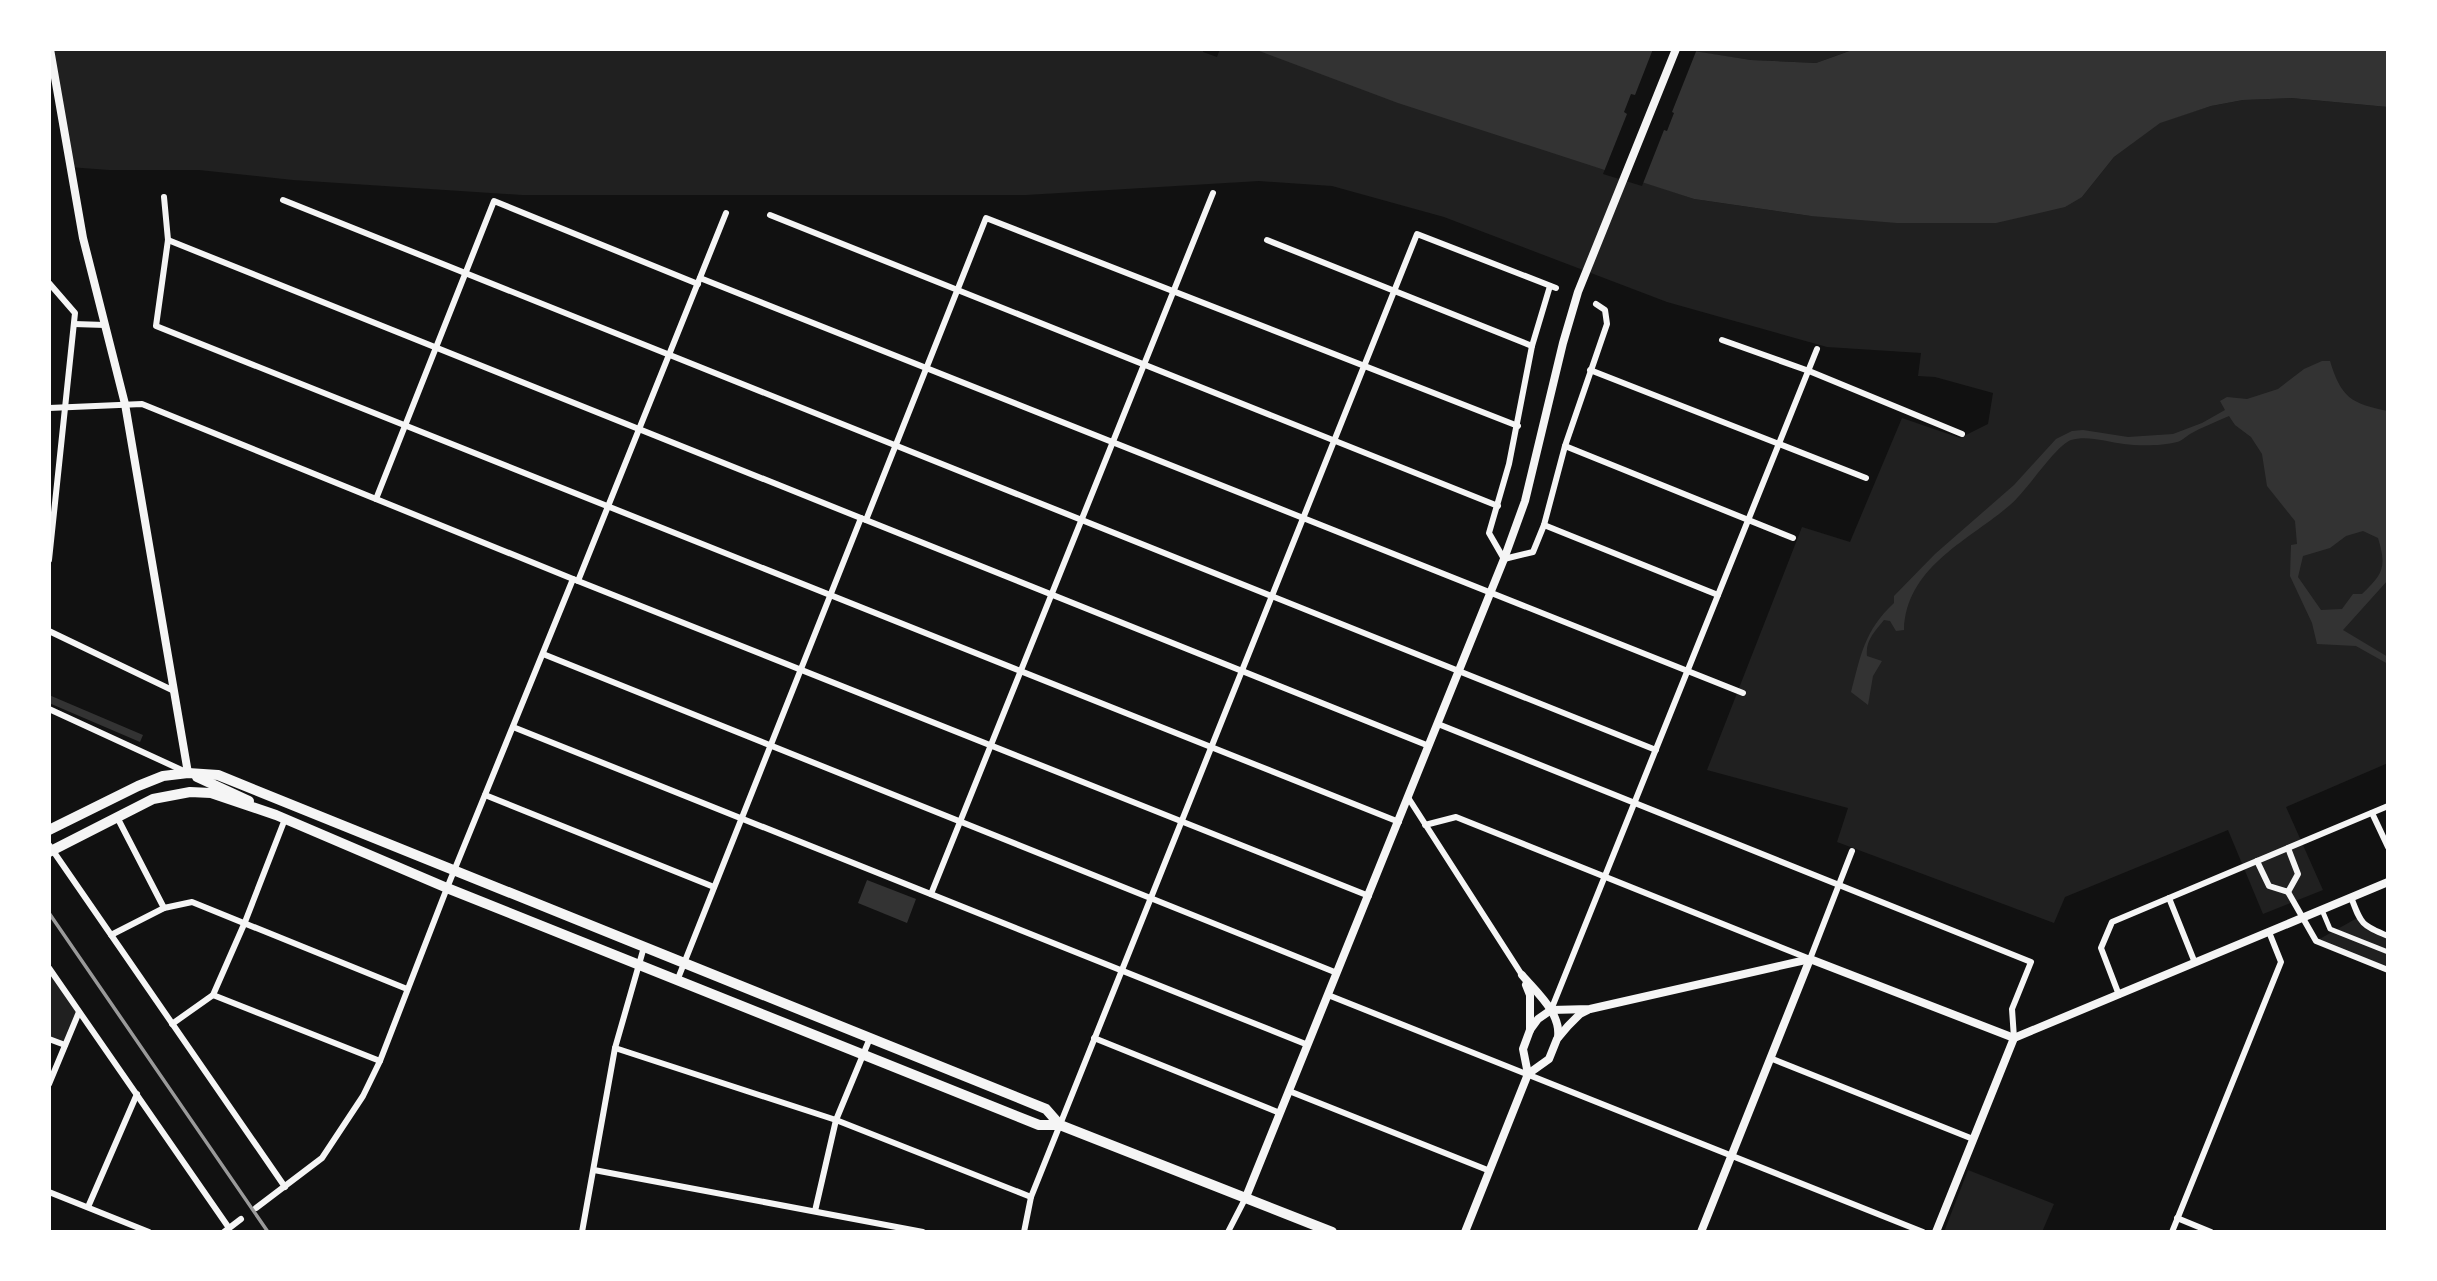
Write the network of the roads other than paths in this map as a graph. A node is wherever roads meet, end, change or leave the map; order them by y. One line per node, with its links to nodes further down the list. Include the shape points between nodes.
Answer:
1 (50, 49): 18 (street, via 83,238)
2 (1676, 49): 51 (street, via 1578,292 1525,501)
3 (1213, 193): 15 (street)
4 (164, 197): 8 (street)
5 (283, 200): 10 (street)
6 (726, 213): 11 (street)
7 (770, 215): 13 (street)
8 (168, 240): 21 (street); 32 (street, via 156,326)
9 (1267, 240): 14 (street)
10 (466, 273): 11 (street, via 494,201); 21 (street); 23 (street)
11 (699, 281): 23 (street); 26 (street)
12 (49, 283): 17 (street, via 75,313)
13 (956, 289): 15 (street, via 986,218); 24 (street); 26 (street)
14 (1395, 289): 20 (street); 20 (street, via 1417,234 1553,287); 25 (street)
15 (1173, 292): 24 (street); 25 (street)
16 (1596, 304): 27 (street, via 1605,310 1607,324)
17 (74, 324): 18 (street); 30 (street)
18 (106, 325): 29 (street)
19 (1722, 340): 28 (street)
20 (1532, 346): 33 (street)
21 (437, 348): 32 (street); 34 (street)
22 (1817, 349): 28 (street)
23 (670, 355): 34 (street); 39 (street)
24 (1144, 365): 36 (street); 37 (street)
25 (1364, 365): 33 (street); 36 (street)
26 (926, 368): 37 (street); 39 (street)
27 (1590, 370): 38 (street); 40 (street)
28 (1809, 371): 35 (street); 38 (street)
29 (125, 404): 30 (street); 42 (street, via 142,404); 66 (street)
30 (65, 407): 31 (street); 52 (street)
31 (49, 408)
32 (406, 425): 42 (street); 43 (street)
33 (1518, 426): 44 (street)
34 (640, 429): 43 (street); 45 (street)
35 (1962, 434)
36 (1334, 440): 44 (street); 46 (street)
37 (1113, 443): 46 (street); 47 (street)
38 (1780, 444): 41 (street); 48 (street)
39 (895, 445): 45 (street); 47 (street)
40 (1565, 446): 48 (street); 49 (street)
41 (1866, 478)
42 (376, 499): 53 (street)
43 (608, 506): 53 (street); 56 (street)
44 (1498, 506): 51 (street, via 1489,533)
45 (864, 519): 54 (street); 56 (street)
46 (1303, 519): 55 (street); 58 (street)
47 (1082, 520): 54 (street); 58 (street)
48 (1748, 520): 50 (street); 57 (street)
49 (1544, 525): 51 (street, via 1533,552); 57 (street)
50 (1793, 538)
51 (1504, 559): 55 (street)
52 (49, 560)
53 (575, 580): 60 (street); 61 (street)
54 (1052, 594): 62 (street); 63 (street)
55 (1490, 594): 64 (street); 65 (street)
56 (831, 595): 61 (street); 62 (street)
57 (1718, 595): 65 (street)
58 (1272, 596): 63 (street); 64 (street)
59 (49, 631): 66 (street)
60 (543, 654): 70 (street); 71 (street)
61 (801, 669): 71 (street); 72 (street)
62 (1021, 671): 72 (street); 74 (street)
63 (1242, 671): 73 (street); 74 (street)
64 (1459, 671): 69 (street); 75 (street)
65 (1687, 671): 67 (street); 75 (street)
66 (172, 690): 76 (street)
67 (1743, 693)
68 (49, 709): 76 (street)
69 (1438, 724): 73 (street); 80 (street)
70 (513, 727): 77 (street); 85 (street)
71 (770, 744): 85 (street); 87 (street)
72 (991, 746): 87 (street); 88 (street)
73 (1429, 746): 79 (street)
74 (1211, 747): 86 (street); 88 (street)
75 (1656, 750): 80 (street)
76 (188, 773): 78 (highway); 84 (highway); 90 (highway, via 138,786); 96 (highway, via 218,775)
77 (485, 795): 96 (street); 100 (street)
78 (153, 799): 83 (highway); 84 (highway, via 211,793)
79 (1409, 799): 86 (street); 89 (street)
80 (1635, 804): 97 (street); 99 (street)
81 (2388, 806): 82 (street)
82 (2372, 813): 91 (street); 92 (street)
83 (117, 817): 93 (highway); 108 (street)
84 (280, 817): 101 (highway); 111 (street)
85 (741, 818): 100 (street); 103 (street)
86 (1399, 821): 104 (street)
87 (960, 822): 103 (street); 106 (street)
88 (1181, 822): 104 (street); 106 (street)
89 (1425, 825): 97 (street, via 1456,817); 125 (street)
90 (49, 830)
91 (2388, 847)
92 (2288, 848): 95 (street); 102 (street, via 2298,874)
93 (50, 849): 113 (street)
94 (1852, 850): 99 (street)
95 (2257, 861): 102 (street, via 2269,886); 107 (street)
96 (455, 871): 101 (street); 115 (highway)
97 (1605, 876): 117 (street); 132 (street)
98 (2388, 882): 105 (street)
99 (1838, 885): 117 (street); 138 (street, via 2031,962 2012,1009)
100 (714, 887): 119 (street)
101 (447, 888): 120 (highway); 127 (street)
102 (2288, 892): 110 (street)
103 (931, 894): 123 (street)
104 (1369, 896): 124 (street)
105 (2351, 897): 109 (street); 114 (street, via 2365,927)
106 (1150, 898): 123 (street); 124 (street)
107 (2169, 898): 118 (street); 130 (street, via 2112,922 2101,948)
108 (164, 908): 111 (street, via 192,902); 113 (street)
109 (2322, 910): 110 (street); 116 (street, via 2330,929)
110 (2302, 918): 112 (street); 122 (street, via 2316,941)
111 (245, 922): 127 (street); 128 (street)
112 (2269, 932): 118 (street); 165 (street, via 2281,962)
113 (111, 935): 134 (street)
114 (2388, 936)
115 (644, 947): 119 (highway); 120 (street)
116 (2388, 952)
117 (1810, 959): 131 (street); 138 (street); 145 (street)
118 (2195, 963): 130 (street)
119 (684, 964): 126 (street); 136 (highway)
120 (638, 965): 126 (highway); 143 (street)
121 (49, 968): 133 (street)
122 (2388, 970)
123 (1121, 971): 137 (street); 142 (street)
124 (1338, 973): 129 (street)
125 (1522, 975): 132 (street); 135 (street, via 1530,995)
126 (677, 981): 144 (highway)
127 (407, 989): 146 (street)
128 (213, 995): 134 (street); 146 (street)
129 (1328, 995): 142 (street); 147 (street)
130 (2119, 995): 138 (street)
131 (1590, 1009): 132 (street); 140 (street)
132 (1551, 1010): 135 (street); 140 (street, via 1559,1027)
133 (79, 1012): 141 (street); 150 (street)
134 (172, 1024): 158 (street)
135 (1530, 1030): 147 (street, via 1523,1049)
136 (870, 1038): 144 (street); 153 (highway, via 1046,1109)
137 (1094, 1038): 151 (street); 153 (street)
138 (2014, 1038): 154 (street)
139 (49, 1039): 141 (street)
140 (1558, 1040): 147 (street, via 1549,1059)
141 (65, 1045): 148 (street)
142 (1308, 1045): 149 (street)
143 (615, 1048): 152 (street); 156 (street)
144 (862, 1055): 152 (street); 153 (highway, via 1039,1125)
145 (1770, 1058): 154 (street); 155 (street)
146 (380, 1061): 158 (street, via 322,1158)
147 (1528, 1074): 155 (street); 157 (street)
148 (49, 1084)
149 (1289, 1091): 151 (street); 157 (street)
150 (137, 1094): 162 (street); 167 (street)
151 (1280, 1113): 161 (street)
152 (836, 1120): 160 (street); 164 (street)
153 (1059, 1125): 160 (street); 161 (highway)
154 (1973, 1139): 177 (street)
155 (1731, 1157): 175 (street); 176 (street)
156 (594, 1170): 164 (street); 169 (street)
157 (1489, 1171): 174 (street)
158 (285, 1187): 163 (street)
159 (49, 1192): 162 (street)
160 (1031, 1197): 171 (street)
161 (1246, 1197): 172 (street); 173 (highway)
162 (88, 1207): 168 (street)
163 (256, 1208)
164 (815, 1211): 170 (street)
165 (2177, 1218): 178 (street); 179 (street)
166 (241, 1219): 167 (street)
167 (226, 1230)
168 (149, 1232)
169 (582, 1232)
170 (923, 1232)
171 (1024, 1232)
172 (1228, 1232)
173 (1332, 1232)
174 (1465, 1232)
175 (1701, 1232)
176 (1923, 1232)
177 (1936, 1232)
178 (2172, 1232)
179 (2211, 1232)

